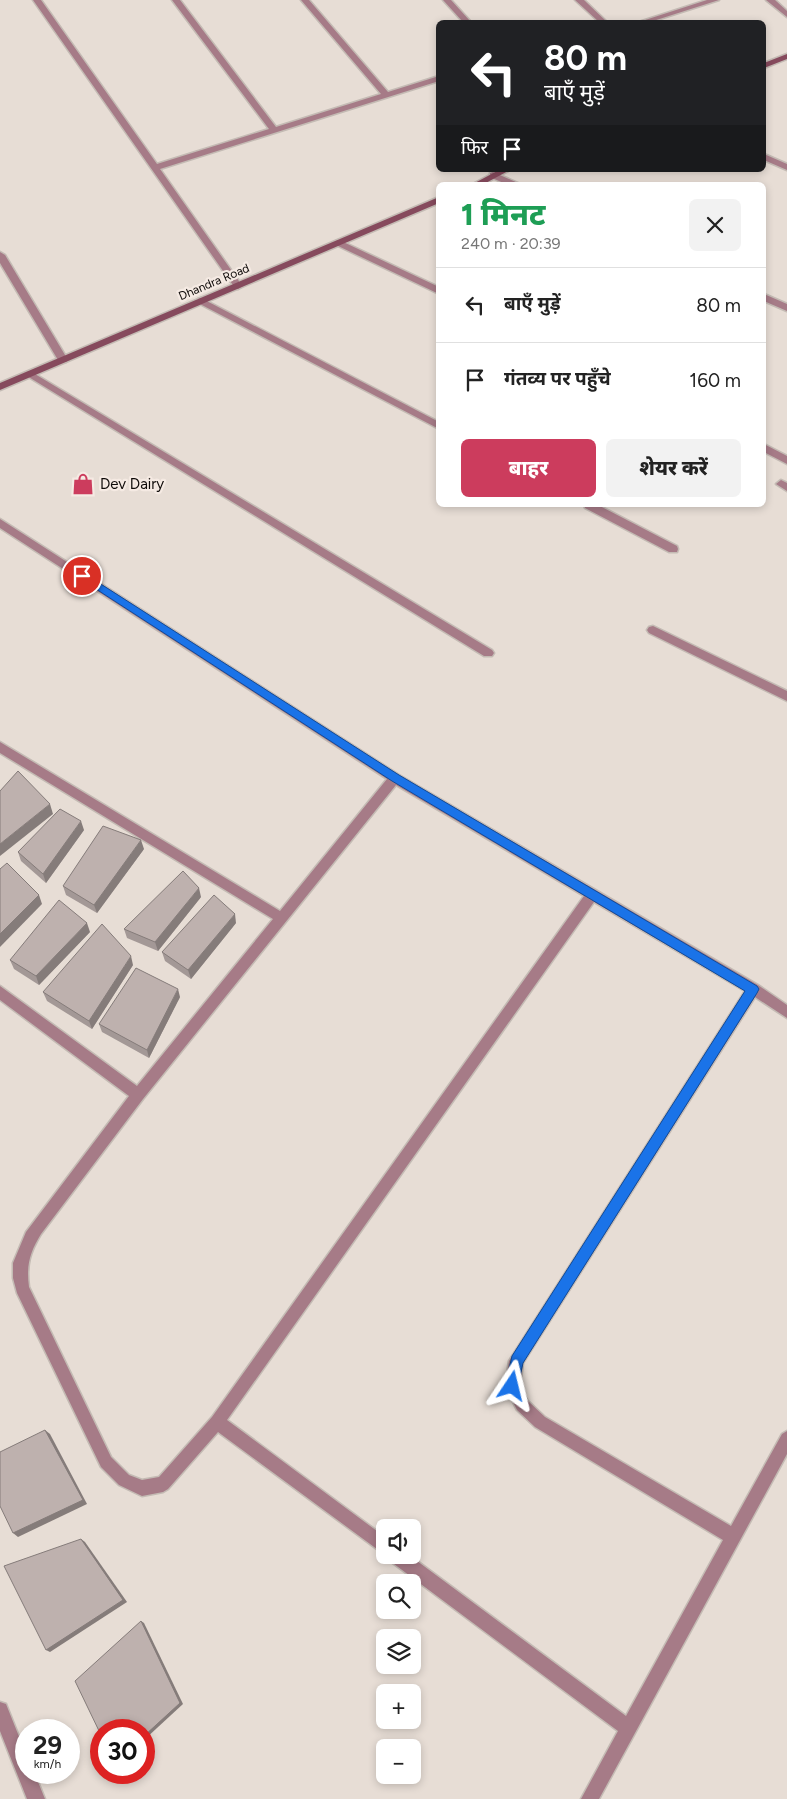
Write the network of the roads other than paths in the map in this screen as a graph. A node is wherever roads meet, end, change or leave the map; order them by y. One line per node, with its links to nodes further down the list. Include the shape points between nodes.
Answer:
1 (37, 0): 18 (street)
2 (176, 0): 16 (street)
3 (305, 0): 15 (street)
4 (447, 0): 9 (street)
5 (579, 0): 10 (street)
6 (716, 0): 11 (street)
7 (770, 0): 8 (street)
8 (787, 14)
9 (465, 20)
10 (600, 20)
11 (650, 20)
12 (787, 56): 13 (street)
13 (766, 65)
14 (436, 79): 15 (street)
15 (386, 95): 16 (street)
16 (274, 130): 18 (street)
17 (766, 158): 19 (street)
18 (156, 167): 27 (street)
19 (787, 167)
20 (501, 172): 21 (street)
21 (493, 175): 22 (street); 23 (street)
22 (480, 182)
23 (508, 182)
24 (436, 201): 25 (street, Dhandra Road)
25 (340, 243): 27 (street, Dhandra Road); 28 (street)
26 (0, 255): 32 (street)
27 (238, 286): 30 (street, Dhandra Road)
28 (436, 290)
29 (766, 298): 31 (street)
30 (201, 302): 32 (street, Dhandra Road); 35 (street)
31 (787, 308)
32 (63, 360): 33 (street, Dhandra Road)
33 (30, 374): 34 (street, Dhandra Road); 42 (street)
34 (0, 387)
35 (436, 424)
36 (766, 449): 37 (street)
37 (787, 460)
38 (594, 507): 40 (street)
39 (0, 522): 45 (street)
40 (673, 549)
41 (653, 630): 43 (street)
42 (488, 653)
43 (787, 696)
44 (0, 746): 47 (street)
45 (396, 778): 46 (street); 47 (street)
46 (592, 895): 48 (street); 52 (street)
47 (280, 918): 51 (street)
48 (753, 989): 50 (street); 54 (street, via 516,1360 512,1386 522,1405 540,1422)
49 (0, 992): 51 (street)
50 (787, 1012)
51 (138, 1095): 52 (street, via 25,1248 18,1267 22,1288 106,1462 124,1480 142,1488 163,1484)
52 (218, 1422): 55 (street)
53 (787, 1440): 54 (street)
54 (734, 1537): 58 (street)
55 (376, 1540)
56 (408, 1564): 58 (street)
57 (0, 1710): 59 (street)
58 (629, 1729): 60 (street)
59 (36, 1799)
60 (590, 1799)

